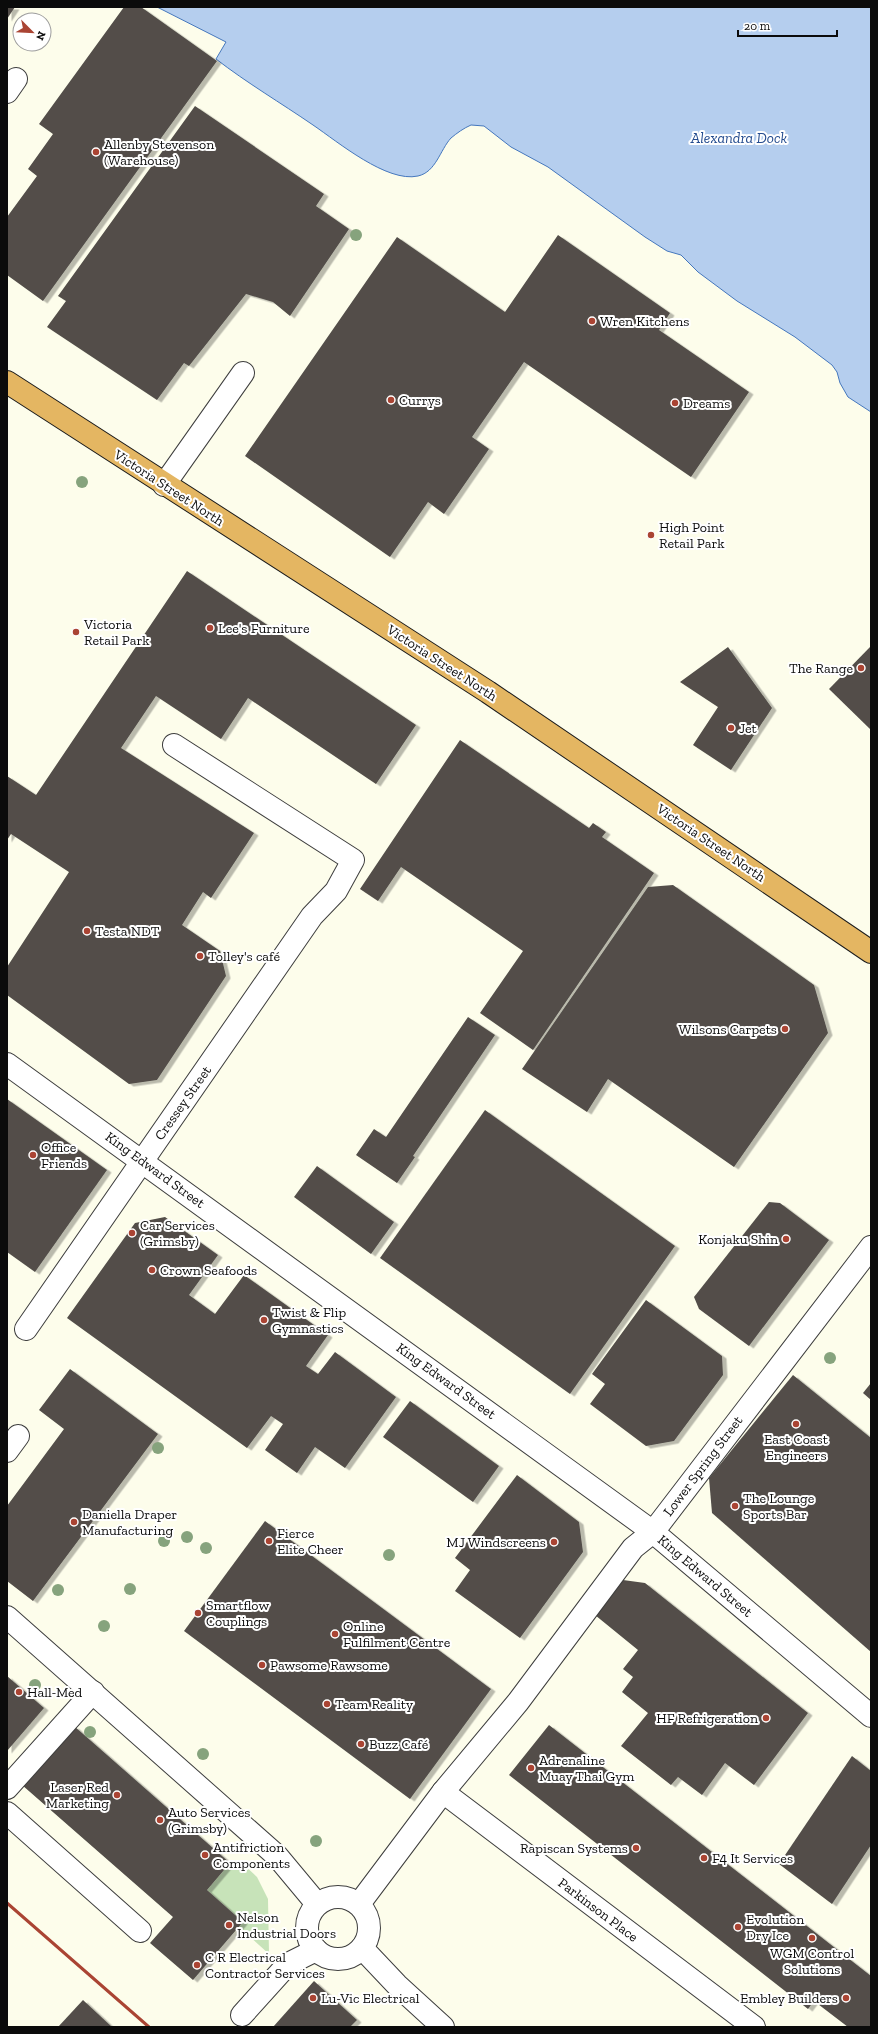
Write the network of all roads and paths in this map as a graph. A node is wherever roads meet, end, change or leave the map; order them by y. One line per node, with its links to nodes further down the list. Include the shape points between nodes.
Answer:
1 (243, 373): 3 (street)
2 (7, 382): 3 (highway, Victoria Street North)
3 (164, 485): 5 (highway, Victoria Street North, via 488,692)
4 (174, 745): 7 (street, Cressey Street, via 353,860 336,891 312,916)
5 (871, 952)
6 (7, 1064): 7 (street, King Edward Street)
7 (143, 1161): 9 (street, Cressey Street); 10 (street, King Edward Street)
8 (871, 1247): 10 (street, Lower Spring Street)
9 (26, 1329)
10 (653, 1532): 13 (street, King Edward Street); 15 (street, Lower Spring Street, via 633,1548 518,1702)
11 (7, 1617): 12 (street)
12 (93, 1692): 14 (street); 17 (street, via 276,1856)
13 (871, 1716)
14 (7, 1788)
15 (443, 1792): 18 (street, Lower Spring Street); 24 (street, Parkinson Place)
16 (7, 1813): 19 (street)
17 (317, 1904): 18 (street, via 334,1897 343,1897); 21 (street, via 307,1922 309,1942)
18 (359, 1904): 20 (street, via 365,1912 370,1931)
19 (140, 1931)
20 (362, 1948): 21 (street, via 344,1959 324,1956); 23 (street, via 397,1985)
21 (316, 1950): 22 (street, via 288,1964)
22 (242, 2015)
23 (443, 2027)
24 (754, 2027)

